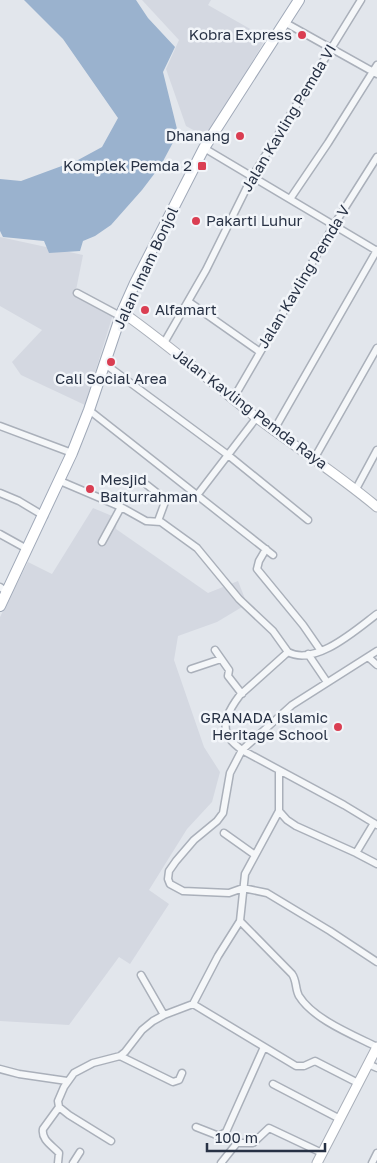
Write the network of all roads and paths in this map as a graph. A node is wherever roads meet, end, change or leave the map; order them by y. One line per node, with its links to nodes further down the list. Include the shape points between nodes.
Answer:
1 (298, 0): 3 (main road, Jalan Imam Bonjol)
2 (361, 0): 4 (street, Jalan Kavling Pemda VI)
3 (284, 22): 4 (street); 7 (main road, Jalan Imam Bonjol)
4 (330, 48): 6 (street); 9 (street, Jalan Kavling Pemda VI)
5 (377, 65): 6 (street)
6 (375, 73): 10 (street)
7 (204, 148): 9 (street); 15 (main road, Jalan Imam Bonjol)
8 (377, 158): 11 (street, Jalan Kavling Pemda V)
9 (252, 177): 10 (street); 14 (street, Jalan Kavling Pemda VI)
10 (290, 199): 11 (street)
11 (334, 225): 12 (street); 18 (street, Jalan Kavling Pemda V)
12 (377, 250): 24 (street)
13 (77, 293): 15 (street)
14 (189, 302): 16 (street, Jalan Kavling Pemda VI); 18 (street)
15 (121, 314): 16 (street, Jalan Kavling Pemda Raya); 19 (main road, Jalan Imam Bonjol)
16 (164, 343): 20 (street, Jalan Kavling Pemda Raya)
17 (377, 348): 28 (street)
18 (260, 352): 20 (street, Jalan Kavling Pemda V)
19 (105, 364): 21 (main road, Jalan Imam Bonjol); 27 (street)
20 (233, 398): 22 (street, Jalan Kavling Pemda Raya)
21 (89, 410): 26 (main road, Jalan Imam Bonjol); 33 (street)
22 (257, 417): 24 (street, Jalan Kavling Pemda Raya); 27 (street)
23 (0, 426): 26 (street)
24 (274, 430): 28 (street, Jalan Kavling Pemda Raya)
25 (377, 450): 31 (street)
26 (72, 453): 29 (main road, Jalan Imam Bonjol)
27 (228, 455): 33 (street); 37 (street)
28 (314, 459): 31 (street, Jalan Kavling Pemda Raya)
29 (60, 481): 34 (street); 36 (main road, Jalan Imam Bonjol)
30 (147, 484): 38 (street, via 164,500)
31 (356, 489): 35 (street, Jalan Kavling Pemda Raya)
32 (0, 493): 36 (street)
33 (198, 494): 42 (street)
34 (121, 507): 38 (street, via 146,521); 40 (street)
35 (377, 507)
36 (44, 516): 41 (main road, Jalan Imam Bonjol)
37 (308, 520)
38 (158, 521): 50 (street, via 204,554 239,599 273,631)
39 (0, 534): 41 (street)
40 (102, 542)
41 (27, 549): 44 (main road, Jalan Imam Bonjol)
42 (266, 549): 43 (street); 48 (street, via 257,569)
43 (273, 555)
44 (3, 590): 45 (main road, Jalan Imam Bonjol)
45 (0, 606)
46 (377, 614): 48 (street)
47 (216, 650): 53 (street)
48 (322, 651): 51 (street)
49 (377, 651): 52 (street)
50 (288, 652): 51 (street); 57 (street)
51 (308, 654): 56 (street)
52 (368, 657): 54 (street); 56 (street)
53 (221, 659): 55 (street); 57 (street, via 229,670 228,676)
54 (377, 665)
55 (191, 669)
56 (327, 682): 58 (street, via 278,716)
57 (242, 694): 58 (street, via 234,703 226,723 230,740)
58 (242, 750): 59 (street); 66 (street, via 230,773 223,813 176,861 168,879 170,884 183,891 229,893)
59 (279, 772): 60 (street); 61 (street)
60 (279, 811): 63 (street, via 291,824); 64 (street)
61 (376, 824): 63 (street)
62 (224, 833): 64 (street)
63 (356, 853): 65 (street)
64 (255, 856): 66 (street, via 245,874)
65 (377, 864)
66 (243, 888): 67 (street); 68 (street, via 277,897)
67 (240, 921): 70 (street); 73 (street, via 292,974 298,994 306,1004 337,1027)
68 (377, 962)
69 (141, 975): 71 (street)
70 (193, 1004): 71 (street); 72 (street)
71 (164, 1015): 74 (street, via 142,1030)
72 (264, 1046): 79 (street, via 296,1066 315,1061); 83 (street, via 226,1132 219,1136)
73 (377, 1047): 75 (street)
74 (120, 1056): 77 (street, via 172,1082 179,1080); 78 (street, via 84,1067)
75 (373, 1066): 79 (street)
76 (0, 1069): 78 (street)
77 (182, 1073)
78 (67, 1081): 81 (street, via 58,1101)
79 (358, 1083): 82 (street)
80 (273, 1084): 82 (street)
81 (59, 1107): 84 (street); 88 (street, via 42,1134 59,1153)
82 (340, 1120): 87 (street)
83 (196, 1127)
84 (111, 1141)
85 (80, 1152): 89 (street)
86 (377, 1153): 92 (street)
87 (322, 1154): 90 (street, via 269,1128 253,1143 235,1144); 91 (street)
88 (58, 1163)
89 (73, 1163)
90 (221, 1163)
91 (317, 1163)
92 (372, 1163)

